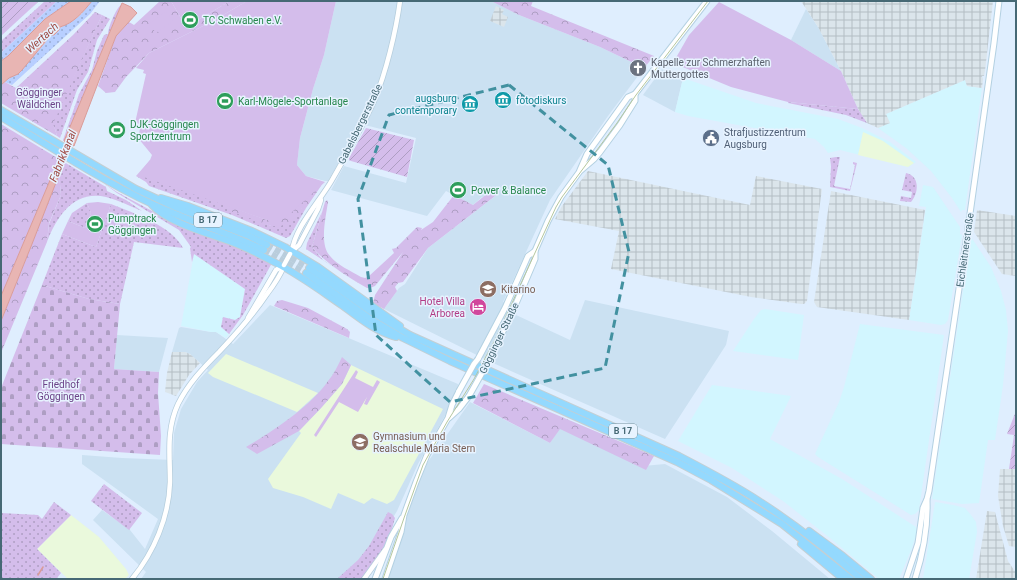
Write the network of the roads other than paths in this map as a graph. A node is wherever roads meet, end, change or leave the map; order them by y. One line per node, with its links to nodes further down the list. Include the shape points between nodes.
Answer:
1 (400, 1): 12 (street, Gabelsbergerstraße, via 374,101 322,196 299,245)
2 (707, 1): 4 (main road, Gögginger Straße)
3 (999, 1): 17 (main road, Eichleitnerstraße)
4 (635, 94): 8 (main road, Gögginger Straße, via 628,97 587,154); 8 (main road, Gögginger Straße, via 635,101 624,119 594,159)
5 (1, 110): 7 (highway, B 17)
6 (1, 117): 7 (highway, B 17)
7 (96, 170): 9 (highway, B 17); 10 (highway, B 17)
8 (580, 171): 11 (main road, Gögginger Straße, via 555,207)
9 (150, 196): 10 (highway, B 17, via 266,247 247,242); 12 (highway, via 188,206 252,231)
10 (152, 204): 13 (highway, via 168,217 253,251)
11 (535, 251): 16 (main road, Gögginger Straße, bridge, via 528,256 505,308 452,405); 16 (main road, Gögginger Straße, bridge, via 535,259 487,364 459,409)
12 (291, 252): 13 (street, Gabelsbergerstraße, bridge); 14 (highway, via 329,275)
13 (283, 266): 15 (highway, via 373,327); 21 (street, Gabelsbergerstraße, via 276,270 246,322 198,374 175,412 169,440 170,483 166,511 154,544)
14 (410, 335): 15 (highway, B 17, via 307,271 369,318); 19 (highway, B 17, via 679,456 759,500)
15 (402, 338): 19 (highway, B 17, via 677,462)
16 (448, 418): 18 (main road, Gögginger Straße, via 422,465)
17 (927, 499): 29 (main road, Eichleitnerstraße, via 923,508 918,544); 30 (main road, Eichleitnerstraße, via 924,538)
18 (404, 515): 20 (main road, Gögginger Straße); 24 (main road, Gögginger Straße)
19 (784, 522): 25 (highway, via 801,544); 26 (highway, B 17); 27 (highway, B 17, via 831,553); 28 (highway, via 816,536)
20 (386, 548): 22 (street); 23 (main road, Gögginger Straße)
21 (132, 579)
22 (364, 579)
23 (375, 579)
24 (385, 579)
25 (842, 579)
26 (851, 579)
27 (861, 579)
28 (871, 579)
29 (906, 579)
30 (915, 579)

